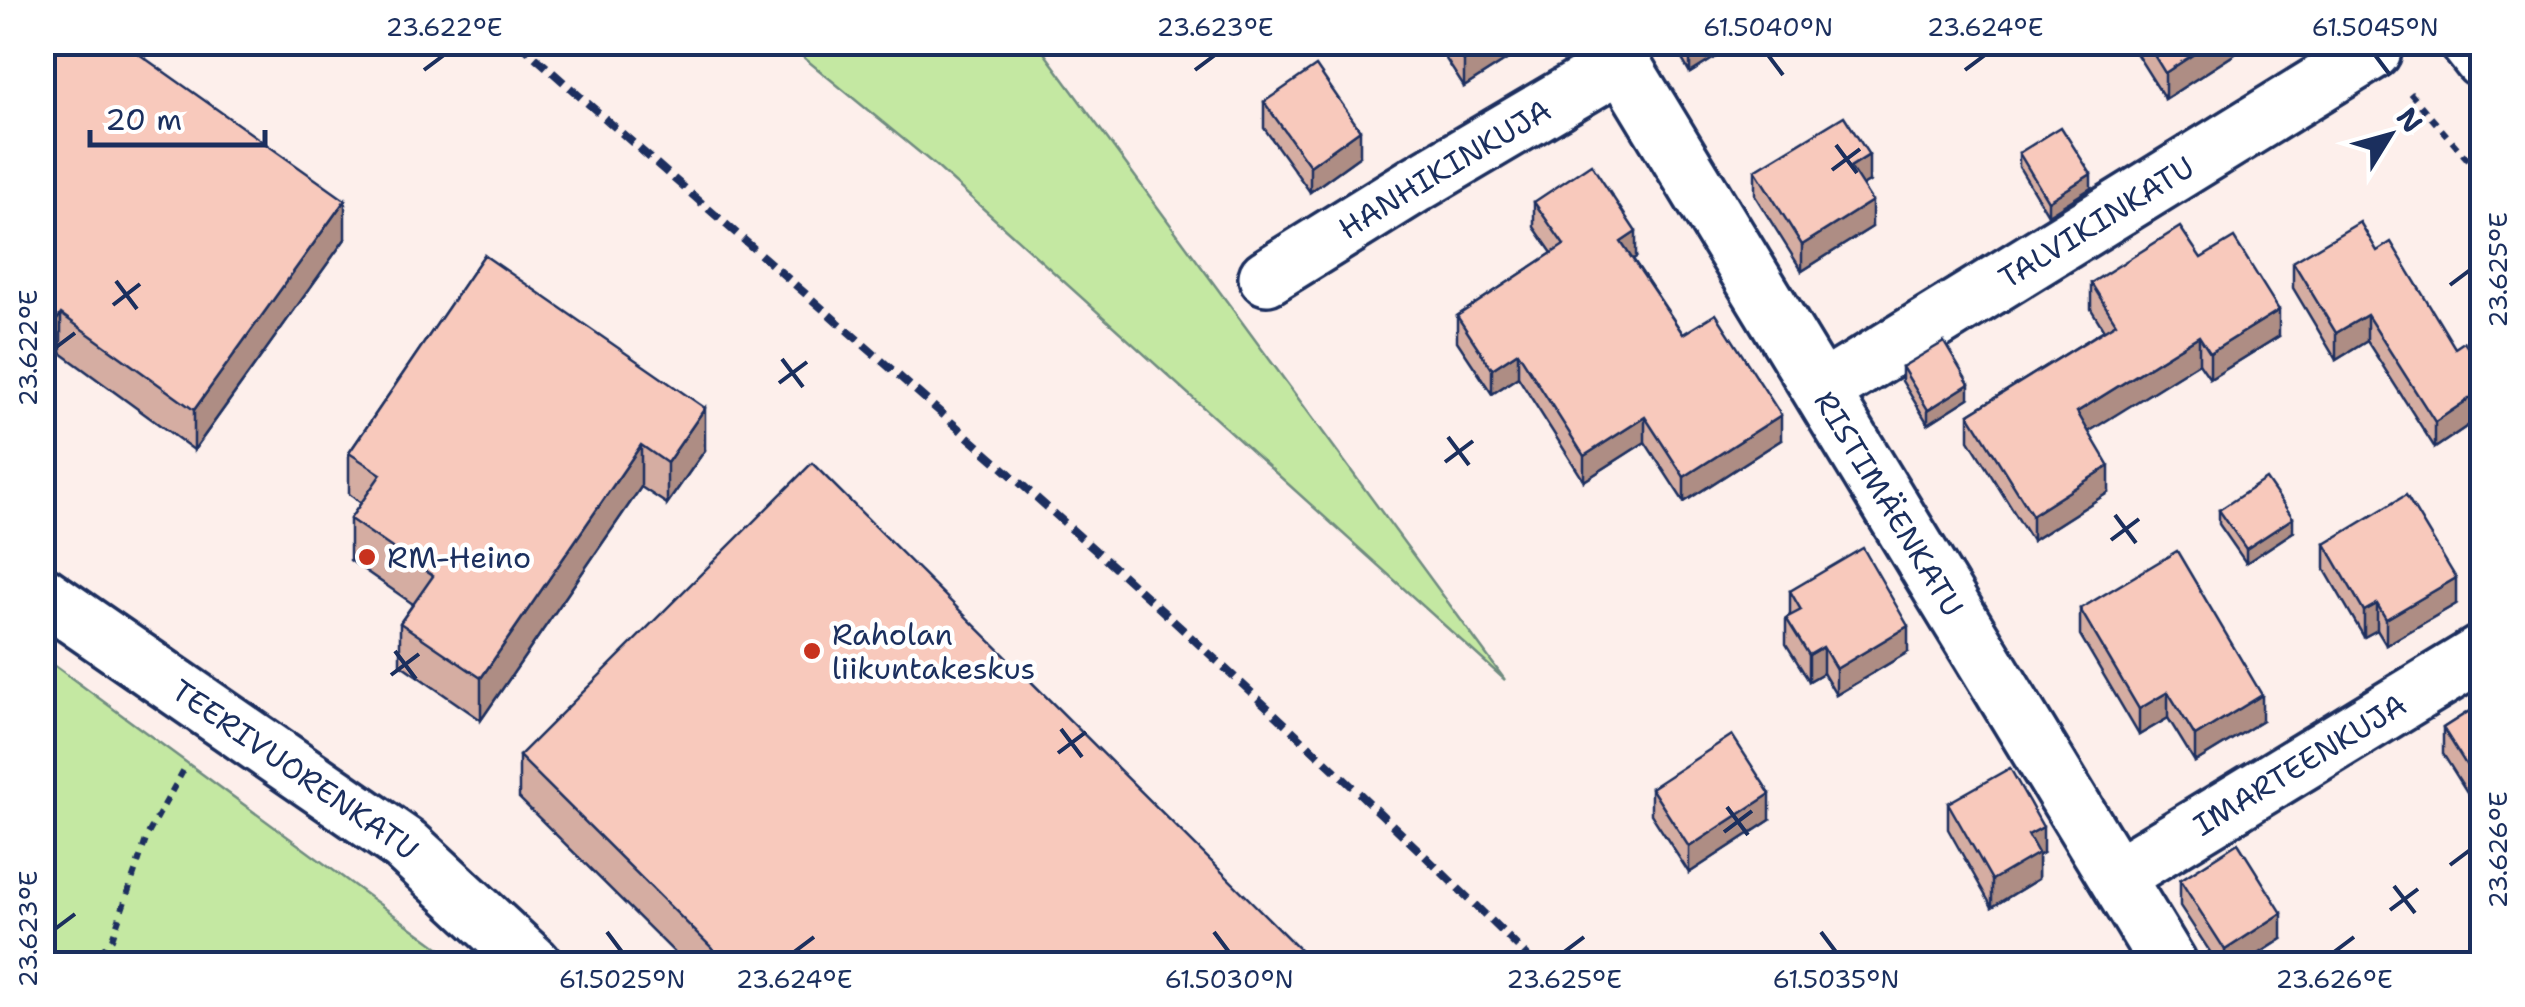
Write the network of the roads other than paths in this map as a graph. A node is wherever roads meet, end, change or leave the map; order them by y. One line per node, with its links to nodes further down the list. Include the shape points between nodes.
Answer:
1 (2468, 42): 4 (street)
2 (2373, 51): 6 (street, TALVIKINKATU)
3 (1616, 53): 5 (street, HANHIKINKUJA); 6 (street, RISTIMÄENKATU)
4 (2482, 60)
5 (1268, 278)
6 (1822, 391): 9 (street, RISTIMÄENKATU)
7 (42, 594): 10 (street, TEERIVUORENKATU, via 406,845)
8 (2482, 653): 9 (street, IMARTEENKUJA)
9 (2116, 876): 11 (street, RISTIMÄENKATU)
10 (532, 964)
11 (2169, 964)

